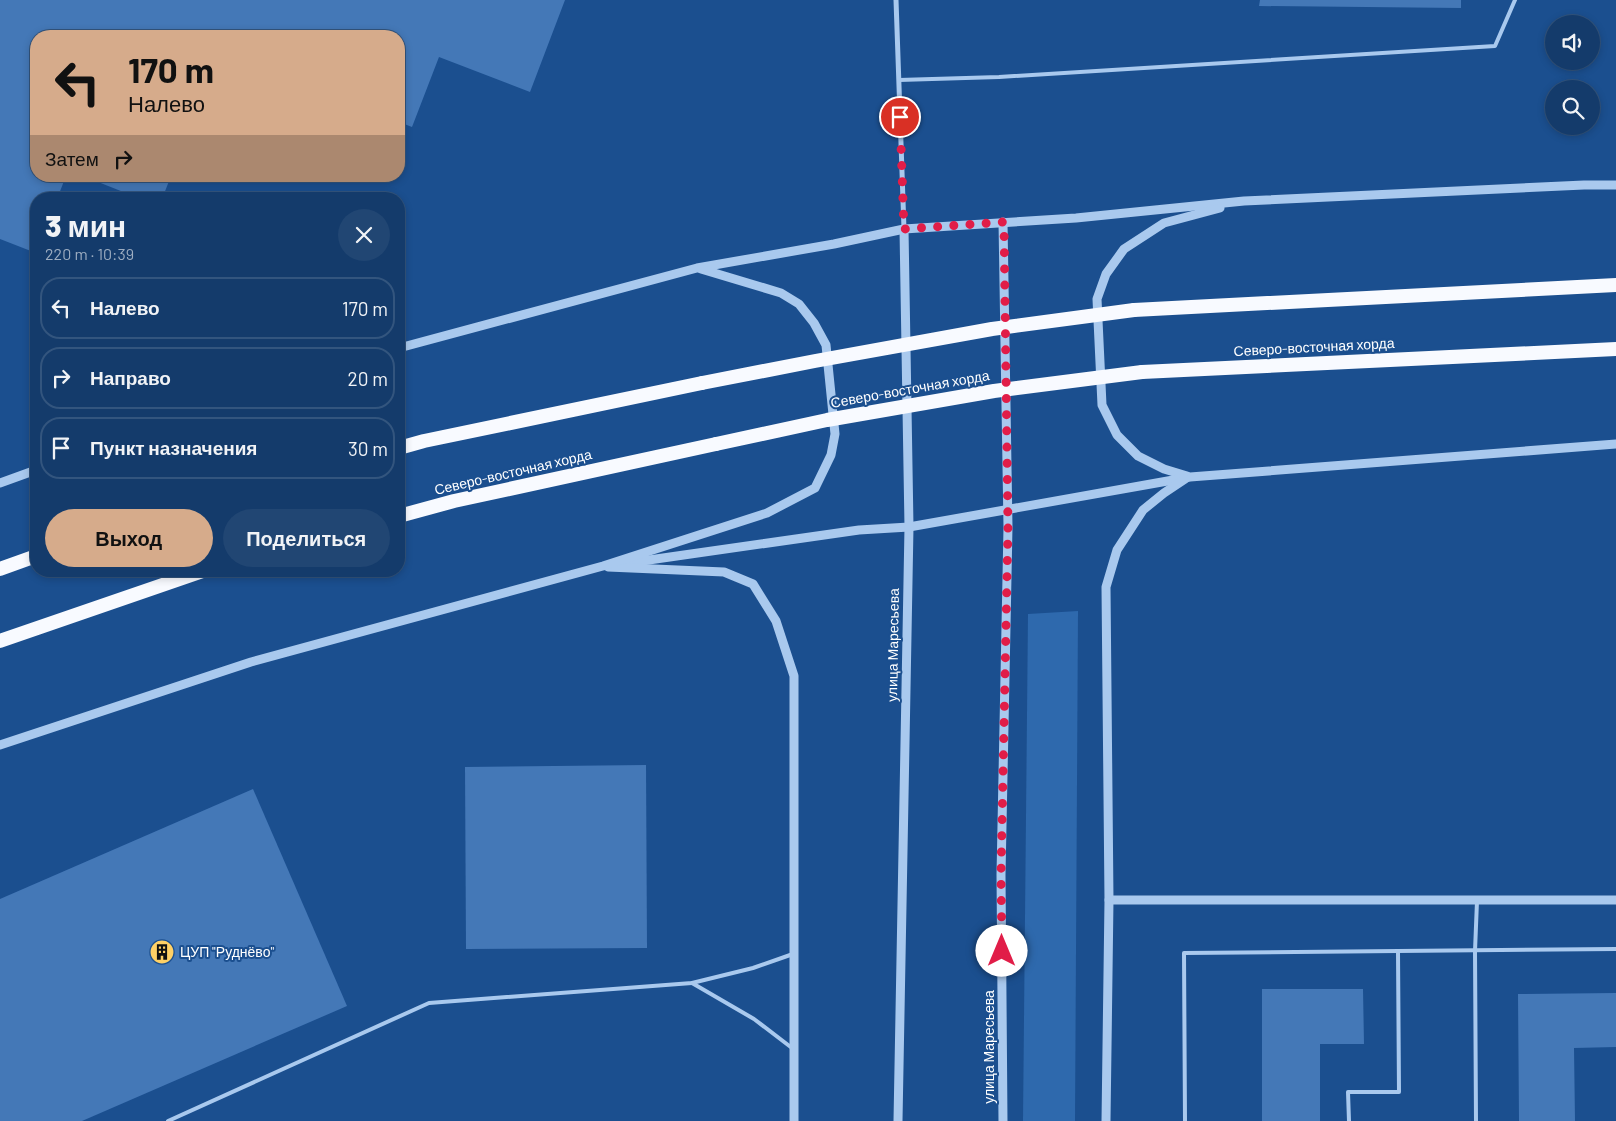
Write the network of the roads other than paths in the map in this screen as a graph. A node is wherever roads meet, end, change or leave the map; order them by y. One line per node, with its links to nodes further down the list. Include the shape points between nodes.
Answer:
1 (896, 0): 3 (street)
2 (1514, 0): 3 (lane, via 1495,46)
3 (899, 80): 7 (street)
4 (1616, 185): 5 (street)
5 (1244, 201): 6 (street); 15 (street, via 1164,223 1124,249 1106,274 1097,299 1102,405 1118,435 1138,456)
6 (1004, 222): 7 (street); 17 (street, улица Маресьева)
7 (904, 229): 8 (street); 19 (street, улица Маресьева)
8 (697, 268): 10 (street); 21 (street, via 781,293 799,304 814,323 826,345 835,434 831,455 815,488 767,513)
9 (1616, 285): 13 (highway, bridge, via 1134,310 992,329 815,361)
10 (405, 346)
11 (1616, 349): 18 (highway, Северо-восточная хорда, bridge, via 1142,372 994,390 828,420)
12 (1616, 444): 15 (street)
13 (405, 446)
14 (30, 472): 16 (street)
15 (1190, 477): 17 (street); 26 (street, via 1143,510 1117,550 1106,587)
16 (0, 483)
17 (1007, 510): 19 (street); 38 (street, улица Маресьева, via 1001,875)
18 (405, 514)
19 (909, 528): 21 (street, via 858,530); 37 (street, улица Маресьева)
20 (30, 558): 22 (highway)
21 (603, 566): 25 (street, via 250,662); 32 (street, via 724,572 753,584 776,621 794,676)
22 (0, 568)
23 (186, 577): 24 (highway)
24 (0, 641)
25 (0, 745)
26 (1109, 900): 27 (street); 39 (street)
27 (1477, 900): 28 (street); 30 (lane)
28 (1616, 900)
29 (1616, 949): 30 (lane)
30 (1475, 951): 31 (lane); 42 (lane)
31 (1398, 952): 40 (lane, via 1184,953); 41 (lane, via 1399,1092 1348,1092)
32 (794, 954): 33 (lane, via 754,968); 34 (street)
33 (692, 982): 34 (lane, via 754,1019); 35 (lane, via 429,1003)
34 (794, 1050): 36 (street)
35 (168, 1121)
36 (794, 1121)
37 (898, 1121)
38 (1004, 1121)
39 (1106, 1121)
40 (1185, 1121)
41 (1348, 1121)
42 (1476, 1121)

